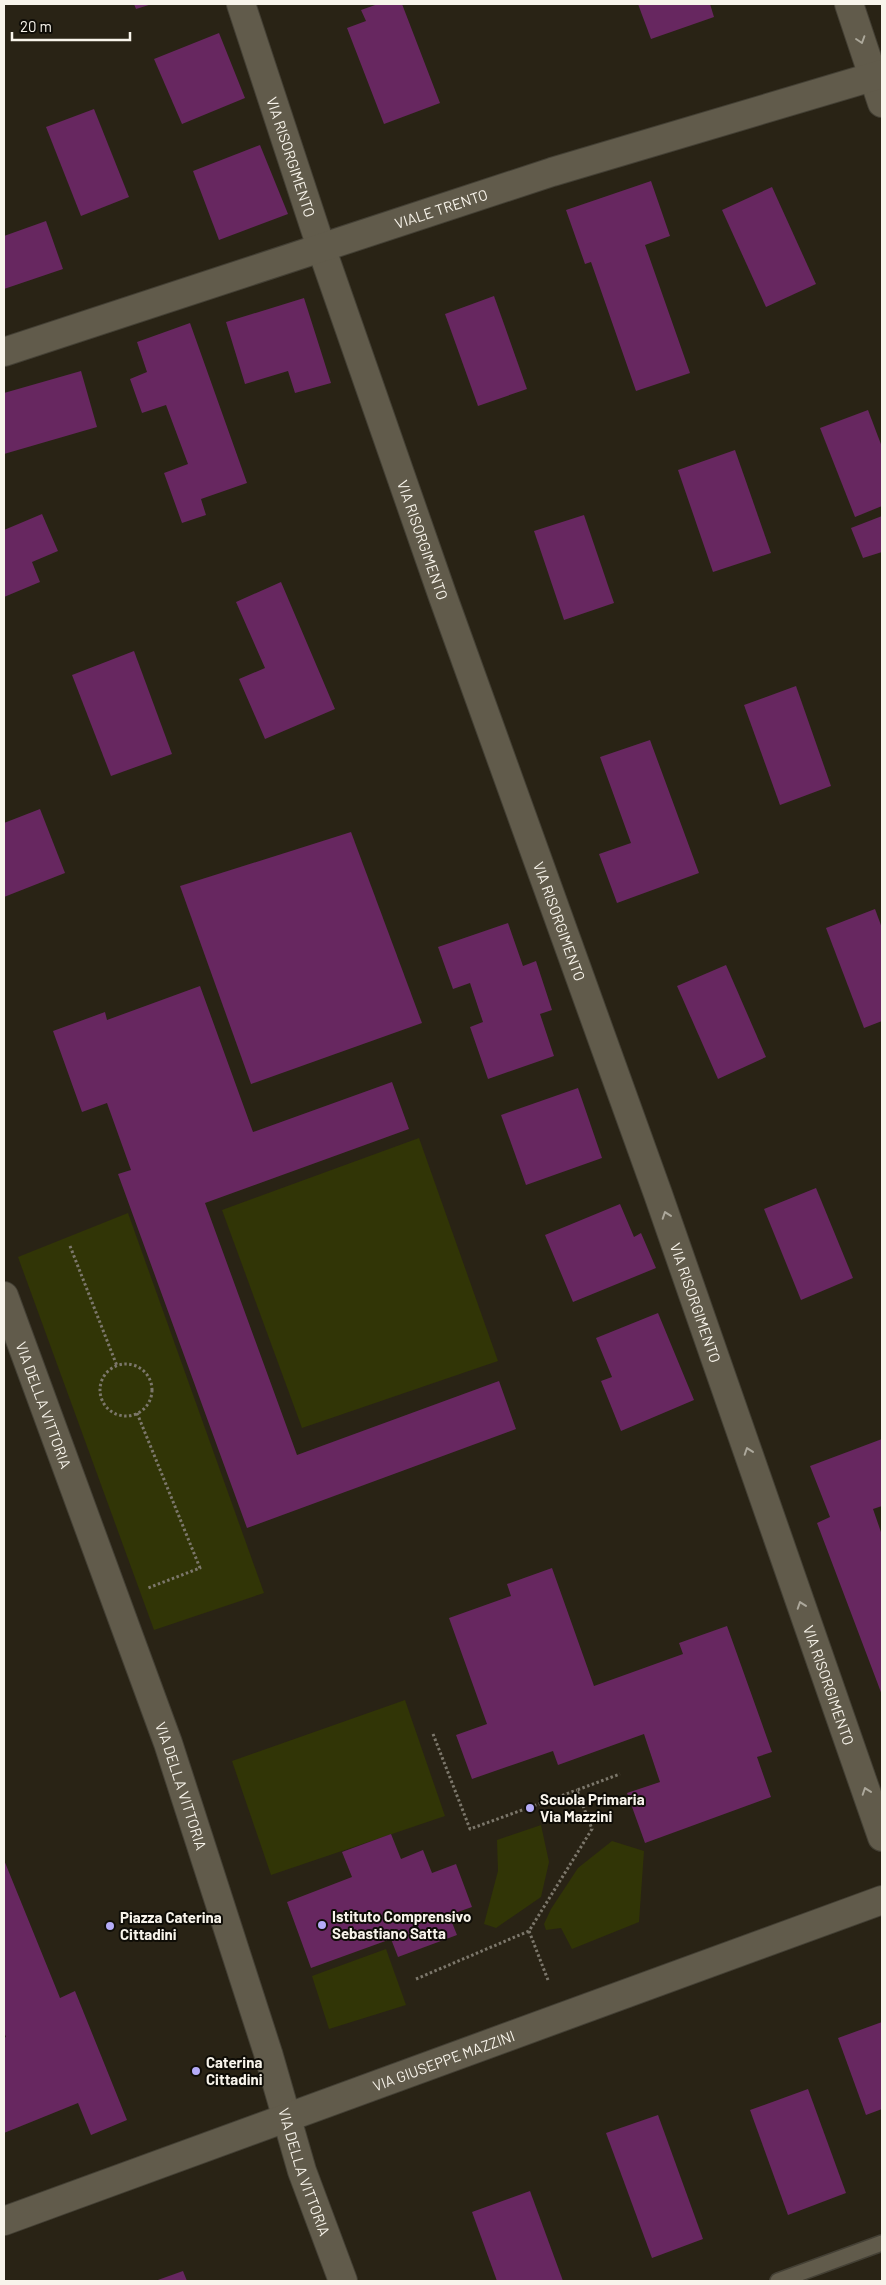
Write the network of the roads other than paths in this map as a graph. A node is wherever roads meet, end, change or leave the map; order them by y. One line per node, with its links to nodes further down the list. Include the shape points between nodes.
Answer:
1 (241, 4): 5 (street, VIA RISORGIMENTO)
2 (849, 4): 3 (street, one-way to 3)
3 (877, 76): 4 (street); 5 (street, VIALE TRENTO, via 552,172)
4 (882, 103)
5 (321, 247): 6 (street, VIALE TRENTO); 8 (street, VIA RISORGIMENTO, one-way to 5, via 658,1194)
6 (4, 352)
7 (4, 1296): 10 (street, VIA DELLA VITTORIA, via 168,1743)
8 (882, 1837)
9 (882, 1900): 10 (street, VIA GIUSEPPE MAZZINI)
10 (287, 2118): 11 (street, VIA GIUSEPPE MAZZINI); 13 (street, VIA DELLA VITTORIA, via 302,2171)
11 (4, 2221)
12 (882, 2243): 14 (lane)
13 (343, 2281)
14 (778, 2281)

